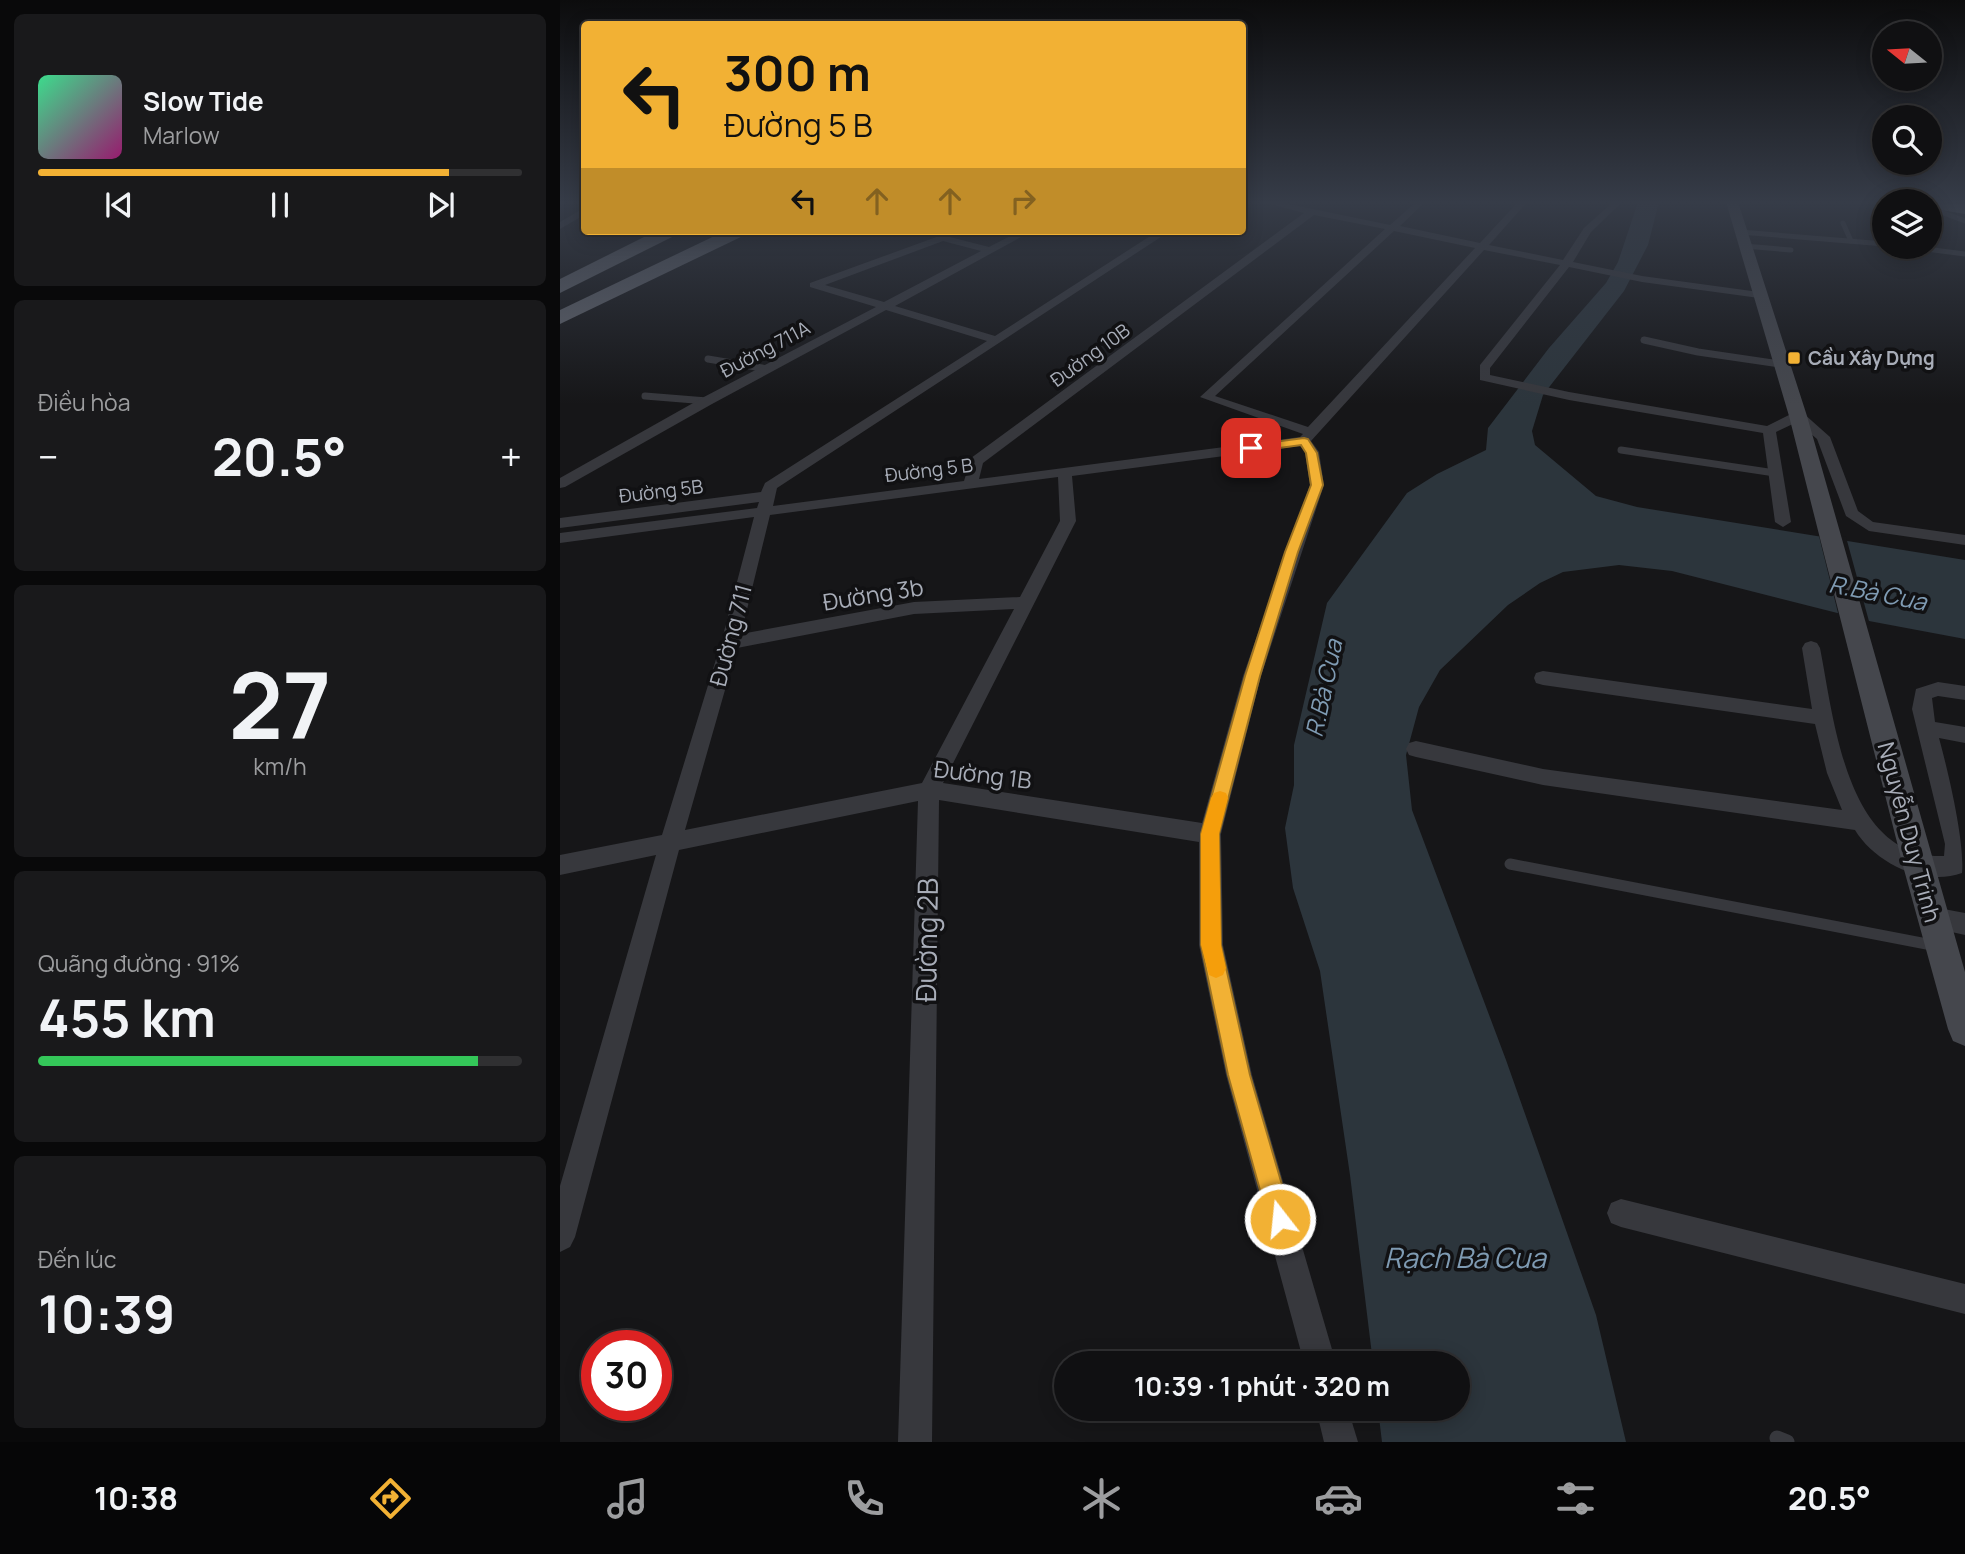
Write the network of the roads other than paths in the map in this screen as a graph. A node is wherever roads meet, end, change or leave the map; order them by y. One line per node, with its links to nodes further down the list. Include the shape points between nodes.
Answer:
1 (595, 269): 14 (highway)
2 (611, 269): 15 (highway)
3 (648, 269): 18 (highway)
4 (658, 269): 18 (highway)
5 (853, 269): 17 (street, via 814,285)
6 (956, 269): 17 (street, Đường 711A)
7 (1105, 269): 19 (street)
8 (1234, 269): 33 (street, Đường 10B, via 976,461)
9 (1346, 269): 28 (street, via 1206,397)
10 (1462, 269): 28 (street)
11 (1562, 269): 27 (street, via 1484,368 1485,378)
12 (1594, 269): 16 (street)
13 (1751, 269): 16 (main road)
14 (560, 287)
15 (560, 295)
16 (1759, 295): 22 (main road)
17 (888, 305): 19 (street); 23 (street, Đường 711A)
18 (560, 316)
19 (995, 339): 34 (street, via 770,485)
20 (1644, 340): 22 (lane)
21 (708, 359): 23 (lane)
22 (1780, 365): 26 (main road)
23 (768, 369): 25 (street, Đường 711A)
24 (645, 396): 25 (lane)
25 (708, 401): 32 (street, Đường 711A)
26 (1798, 416): 27 (street); 38 (street, via 1823,437 1851,513 1869,526); 54 (main road, Nguyễn Duy Trinh)
27 (1769, 430): 31 (street)
28 (1308, 437): 30 (street, Đường 5 B); 50 (street, via 1317,485 1252,676)
29 (1621, 450): 31 (lane)
30 (1065, 472): 33 (street, Đường 5 B); 39 (street, Đường 2B, via 1068,522)
31 (1775, 473): 35 (street)
32 (560, 484)
33 (970, 484): 34 (street, Đường 5 B)
34 (765, 504): 36 (street, Đường 5B); 37 (street, Đường 5 B); 40 (street, Đường 711)
35 (1783, 522)
36 (560, 523)
37 (560, 538)
38 (1965, 540)
39 (1025, 603): 40 (street, Đường 3b, via 992,601 873,615); 48 (street, Đường 2B)
40 (730, 643): 51 (street, Đường 711)
41 (1811, 648): 44 (street)
42 (1543, 678): 44 (street)
43 (1965, 693): 45 (street, via 1938,689 1923,694)
44 (1825, 718): 49 (street, via 1839,782)
45 (1927, 728): 46 (street); 54 (street, via 1956,844 1954,866)
46 (1965, 735)
47 (1416, 749): 49 (street, via 1542,777)
48 (929, 790): 50 (street, Đường 1B); 51 (street, Đường 1B); 64 (street, Đường 2B)
49 (1857, 821): 54 (street, via 1885,847)
50 (1210, 834): 62 (street, via 1211,945 1239,1075)
51 (670, 844): 53 (street, Đường 1B); 60 (street, Đường 711)
52 (1510, 864): 57 (lane)
53 (560, 865)
54 (1917, 866): 55 (main road, Nguyễn Duy Trinh)
55 (1933, 918): 56 (street); 57 (main road, Nguyễn Duy Trinh)
56 (1965, 924)
57 (1941, 946): 58 (main road, Nguyễn Duy Trinh)
58 (1965, 1029)
59 (1621, 1213): 61 (street)
60 (560, 1237)
61 (1965, 1299)
62 (1317, 1351)
63 (1335, 1421): 65 (street)
64 (915, 1442)
65 (1340, 1442)

